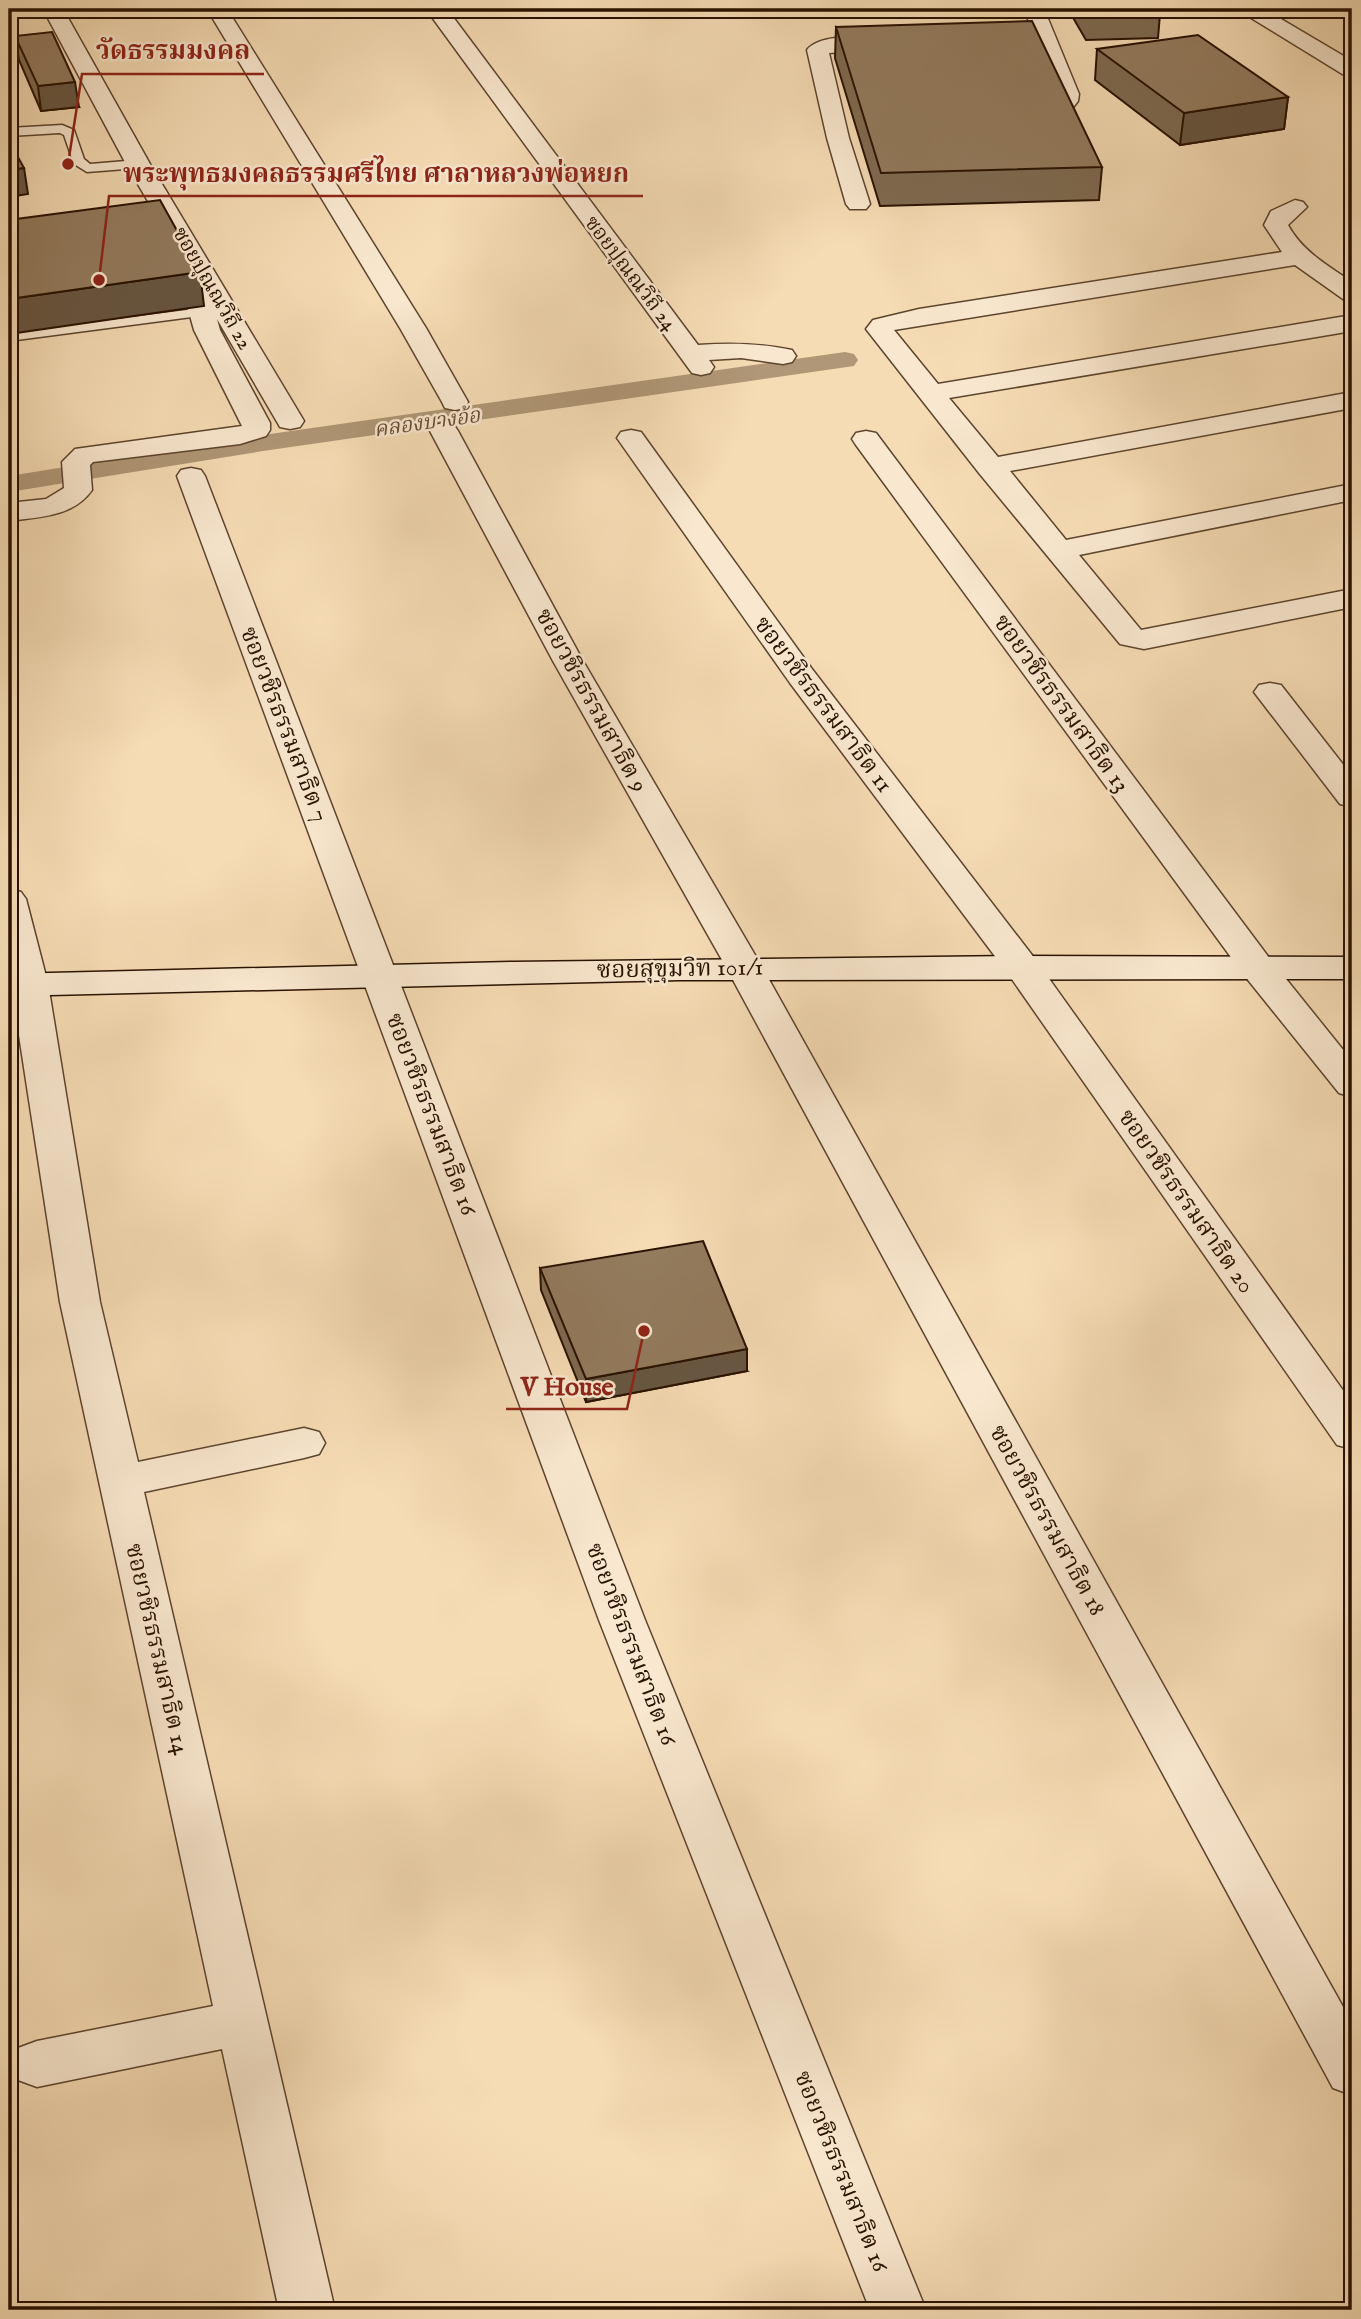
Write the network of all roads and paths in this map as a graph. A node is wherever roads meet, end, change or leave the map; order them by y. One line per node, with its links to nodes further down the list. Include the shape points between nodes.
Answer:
1 (53, 9): 12 (street, ซอยปุณณวิถี 22)
2 (217, 9): 36 (street, ซอยวชิรธรรมสาธิต 9, via 413,328 449,417 568,661)
3 (436, 9): 21 (street, ซอยปุณณวิถี 24, via 696,360 741,350)
4 (1034, 9): 6 (street)
5 (1250, 9): 9 (street)
6 (1047, 38): 7 (street); 11 (street, via 1068,94 1068,101 1047,126 1048,139)
7 (1020, 39)
8 (912, 43): 13 (street, via 818,50)
9 (1352, 70)
10 (9, 132): 12 (lane, via 43,128 70,133 78,161 87,167)
11 (1062, 162)
12 (138, 164): 15 (street, ซอยปุณณวิถี 22)
13 (858, 204)
14 (1295, 207): 16 (street, via 1280,216 1276,225 1285,241)
15 (169, 228): 18 (street); 24 (street, ซอยปุณณวิถี 22)
16 (1303, 256): 17 (street); 22 (street, via 883,325 878,329 882,336)
17 (1348, 287)
18 (202, 312): 20 (lane); 30 (street, via 256,430 240,436 85,455 76,462 78,490 72,499)
19 (1352, 323): 22 (street)
20 (9, 337)
21 (783, 356)
22 (930, 393): 27 (street)
23 (1352, 400): 27 (street)
24 (290, 421)
25 (631, 438): 37 (street, ซอยวชิรธรรมสาธิต 11, via 801,676)
26 (866, 439): 38 (street, ซอยวชิรธรรมสาธิต 13)
27 (989, 467): 31 (street)
28 (191, 476): 40 (street, ซอยวชิรธรรมสาธิต 7)
29 (1352, 492): 31 (street)
30 (9, 512)
31 (1058, 550): 32 (street, via 1135,639)
32 (1352, 598)
33 (1270, 692): 34 (street)
34 (1352, 797)
35 (9, 899): 41 (street, ซอยวชิรธรรมสาธิต 14)
36 (744, 967): 37 (street, ซอยสุขุมวิท 101/1); 40 (street, ซอยสุขุมวิท 101/1); 48 (street, ซอยวชิรธรรมสาธิต 18)
37 (1022, 967): 38 (street, ซอยสุขุมวิท 101/1); 43 (street, ซอยวชิรธรรมสาธิต 20)
38 (1257, 967): 39 (street, ซอยสุขุมวิท 101/1); 42 (street, ซอยวชิรธรรมสาธิต 13)
39 (1352, 968)
40 (379, 973): 41 (street, ซอยสุขุมวิท 101/1); 50 (street, ซอยวชิรธรรมสาธิต 16, via 622,1620)
41 (20, 984): 45 (street, ซอยวชิรธรรมสาธิต 14, via 80,1303)
42 (1352, 1085)
43 (1352, 1434)
44 (304, 1443): 45 (street)
45 (120, 1481): 46 (street, ซอยวชิรธรรมสาธิต 14)
46 (241, 2023): 47 (street); 49 (street, ซอยวชิรธรรมสาธิต 14)
47 (37, 2064)
48 (1352, 2072)
49 (307, 2310)
50 (898, 2310)

